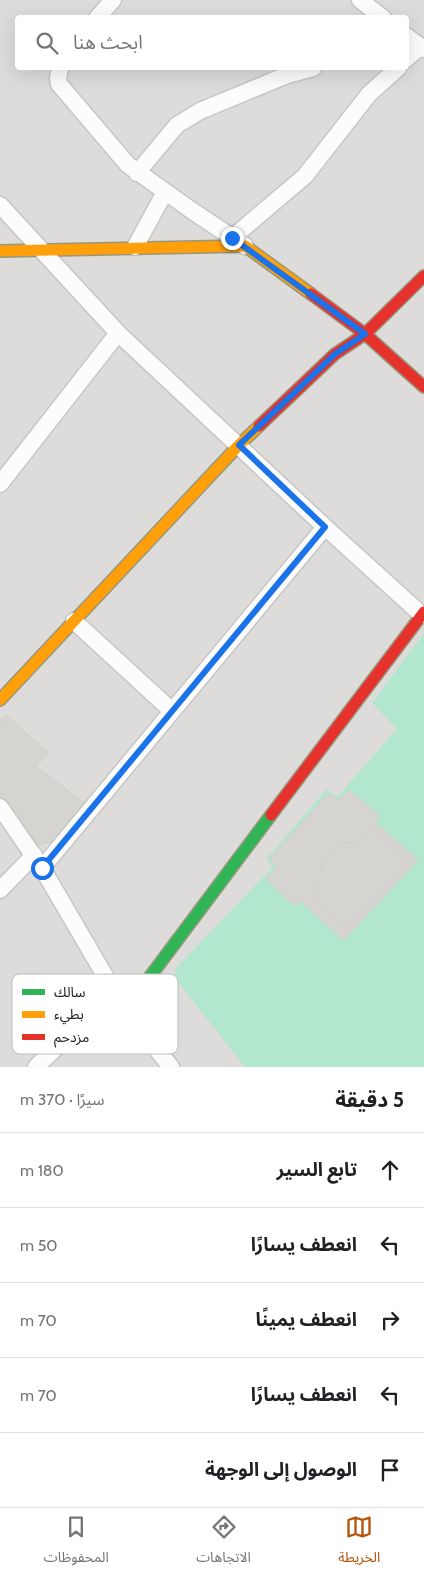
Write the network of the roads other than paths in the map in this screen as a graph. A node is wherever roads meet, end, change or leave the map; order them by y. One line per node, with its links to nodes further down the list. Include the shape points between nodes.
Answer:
1 (113, 0): 3 (street)
2 (360, 0): 4 (street)
3 (100, 15)
4 (379, 15)
5 (60, 70): 8 (street, via 59,84 109,145)
6 (306, 70): 8 (street, via 200,111 177,125)
7 (396, 70): 11 (street, via 369,94 305,176)
8 (138, 172): 9 (street)
9 (165, 192): 11 (street); 12 (street)
10 (0, 206): 13 (street)
11 (239, 242): 12 (street); 17 (street)
12 (135, 247): 13 (street)
13 (41, 249): 14 (street); 16 (street)
14 (1, 253)
15 (424, 276): 17 (street)
16 (118, 333): 19 (street); 20 (street)
17 (365, 334): 18 (street); 19 (street, via 335,354)
18 (424, 387)
19 (239, 445): 21 (street); 23 (street)
20 (0, 484)
21 (325, 527): 22 (street); 25 (street)
22 (423, 613): 30 (street)
23 (74, 621): 24 (street); 25 (street)
24 (0, 700)
25 (172, 711): 27 (street)
26 (0, 807): 27 (street)
27 (38, 861): 28 (street); 29 (street)
28 (0, 890)
29 (104, 974)
30 (152, 974)
31 (50, 1054): 33 (street)
32 (161, 1054): 34 (street)
33 (36, 1067)
34 (171, 1067)

